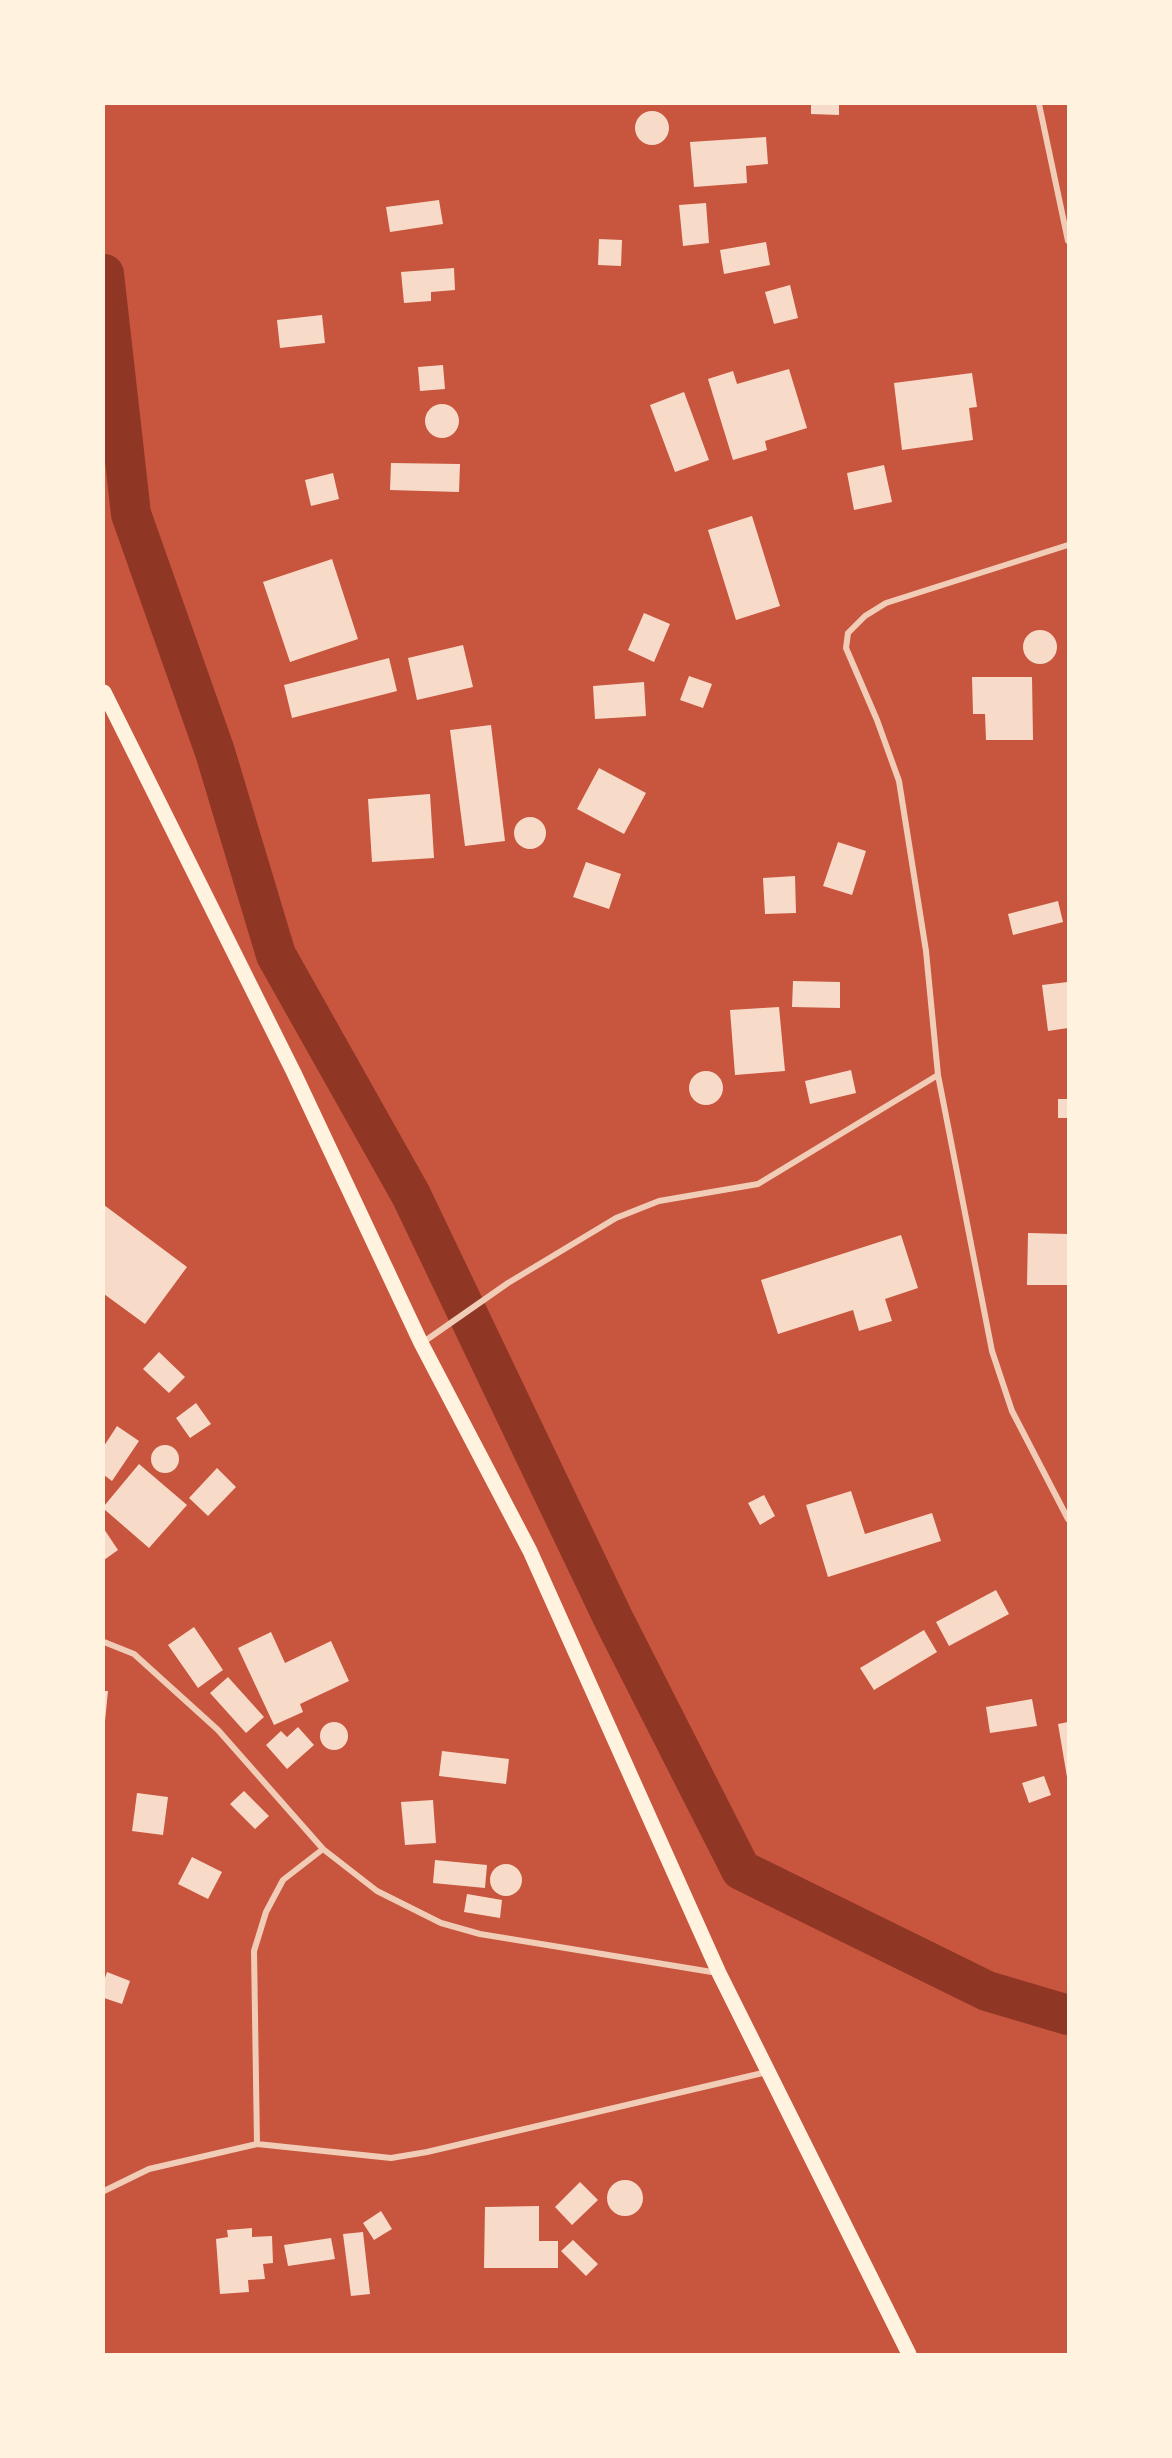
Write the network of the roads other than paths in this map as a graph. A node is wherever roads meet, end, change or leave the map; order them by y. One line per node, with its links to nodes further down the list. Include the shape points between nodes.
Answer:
1 (1040, 104): 2 (street)
2 (1068, 241)
3 (1068, 545): 5 (street, via 885,603 848,633 846,648 899,781 926,951)
4 (104, 692): 6 (main road, via 294,1073)
5 (938, 1075): 6 (street, via 758,1184 659,1201 616,1218 508,1283); 7 (street, via 992,1350 1012,1411)
6 (421, 1343): 10 (main road, via 531,1551)
7 (1068, 1519)
8 (104, 1642): 9 (street, via 134,1654 218,1730)
9 (324, 1849): 10 (street, via 377,1891 441,1923 480,1934); 12 (street, via 283,1880 266,1912 254,1951)
10 (719, 1973): 11 (main road)
11 (768, 2072): 12 (street, via 391,2158); 14 (main road)
12 (257, 2144): 13 (street, via 149,2169)
13 (104, 2191)
14 (909, 2355)

